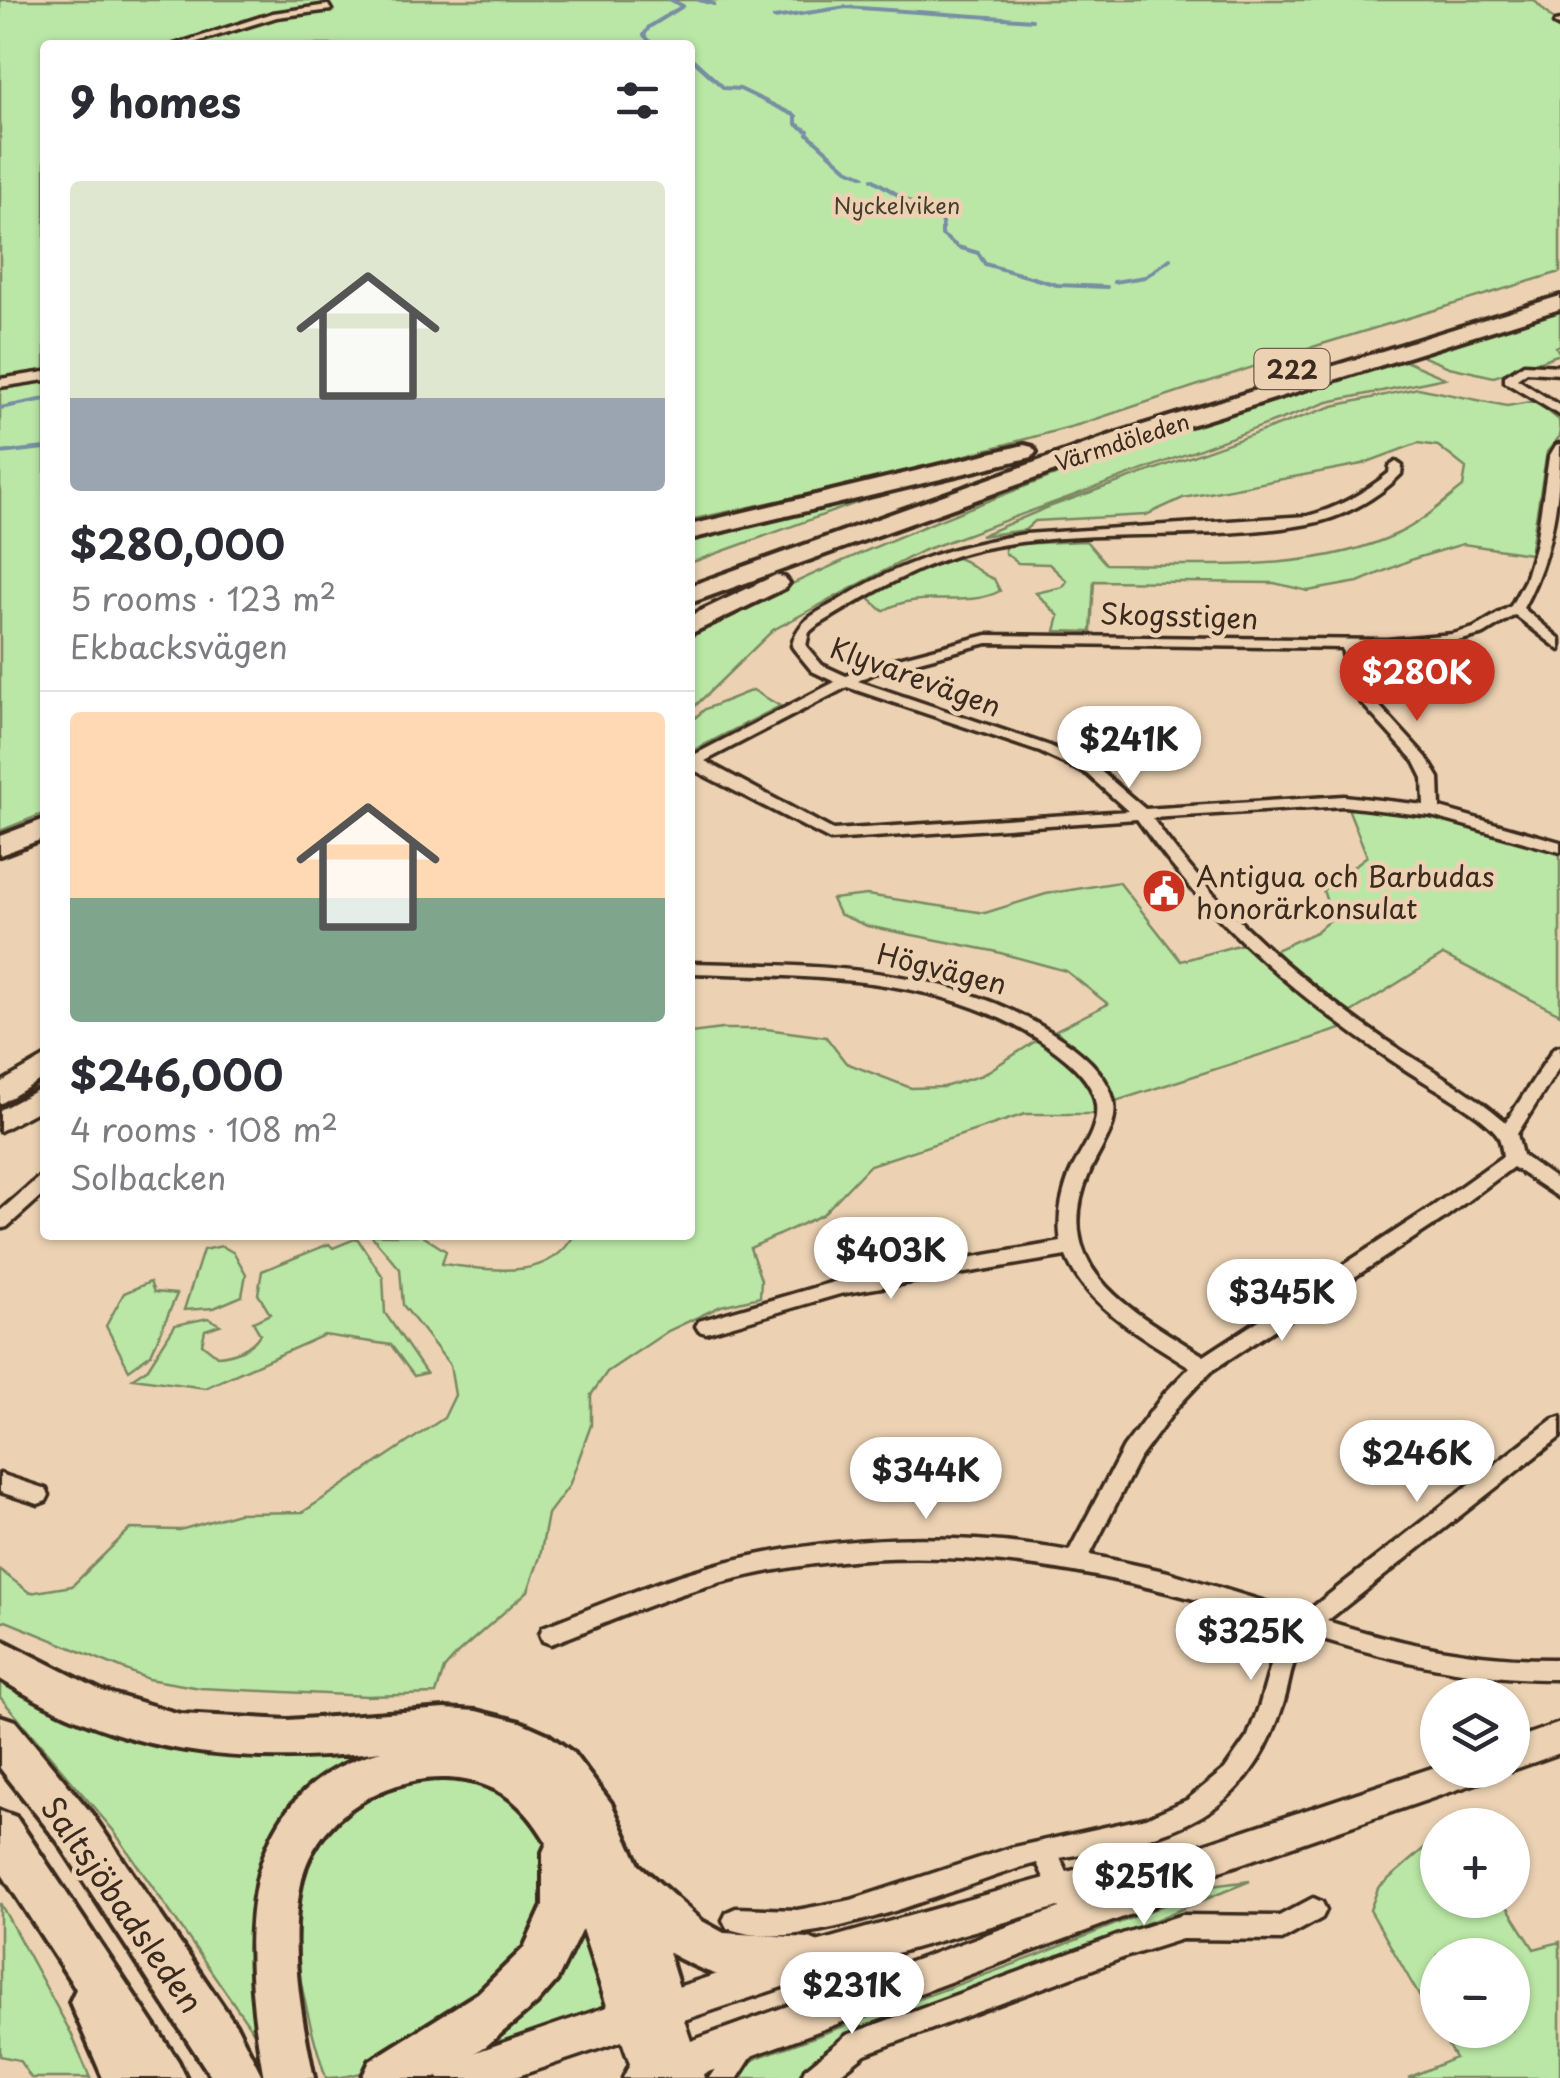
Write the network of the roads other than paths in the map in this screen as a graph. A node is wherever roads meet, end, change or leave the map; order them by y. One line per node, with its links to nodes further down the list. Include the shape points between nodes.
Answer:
1 (328, 8): 2 (street, via 276,15)
2 (194, 40)
3 (1560, 288): 10 (highway, Värmdöleden / 222)
4 (1560, 302): 11 (highway, Värmdöleden / 222)
5 (1560, 370): 8 (street, via 1536,366 1509,379)
6 (40, 377): 7 (street)
7 (0, 382)
8 (1560, 410)
9 (1560, 448): 16 (street, via 1543,543)
10 (1024, 452): 13 (highway); 14 (highway, Värmdöleden / 222)
11 (1085, 454): 15 (highway, Värmdöleden / 222, via 957,494); 17 (highway)
12 (1396, 466): 20 (street, Klyvarevägen, via 1373,494 1308,520 1034,537 913,566 802,631 799,646 806,659)
13 (695, 531)
14 (695, 572)
15 (695, 594)
16 (1516, 609): 18 (street, Skogsstigen, via 1454,638); 19 (street)
17 (695, 624)
18 (1348, 644): 20 (street, Skogsstigen, via 1007,637 899,661); 23 (street, via 1357,690 1431,778)
19 (1560, 646)
20 (846, 682): 21 (street, Skogsstigen); 24 (street, Klyvarevägen, via 1071,758)
21 (695, 760)
22 (695, 764): 24 (street, via 830,835)
23 (1432, 811): 24 (street, via 1344,801); 27 (street)
24 (1140, 813): 36 (street, Klyvarevägen, via 1173,860 1264,955)
25 (40, 828): 26 (highway)
26 (0, 843)
27 (1560, 847)
28 (40, 852): 29 (highway)
29 (0, 868)
30 (695, 968): 41 (street, Högvägen, via 864,976 992,1005 1047,1034 1083,1066 1105,1104 1068,1201)
31 (1560, 1052): 36 (street)
32 (40, 1068): 33 (main road)
33 (0, 1095)
34 (40, 1098): 35 (main road)
35 (0, 1122)
36 (1508, 1134): 37 (street)
37 (1513, 1158): 39 (street); 43 (street)
38 (40, 1187): 40 (street)
39 (1560, 1191)
40 (0, 1222)
41 (1068, 1248): 42 (street, via 840,1287); 43 (street, via 1118,1308)
42 (706, 1326)
43 (1204, 1366): 47 (street, via 1131,1453)
44 (1560, 1425): 48 (street)
45 (0, 1483): 46 (street)
46 (38, 1495)
47 (1077, 1558): 48 (street); 49 (street, via 962,1547 846,1550 742,1567)
48 (1305, 1625): 51 (street, via 1423,1660); 58 (street, via 1288,1643 1266,1726 1233,1777 1203,1804 1140,1830)
49 (551, 1634)
50 (0, 1657): 59 (highway, via 90,1707 178,1732 245,1740 475,1729 503,1736 554,1764 575,1788)
51 (1560, 1670)
52 (0, 1736): 66 (highway, Saltsjöbadsleden, via 75,1828)
53 (1560, 1738): 54 (main road)
54 (1530, 1749)
55 (1420, 1787): 60 (main road, via 1176,1869 1128,1871)
56 (0, 1832): 67 (highway, Saltsjöbadsleden, via 52,1906)
57 (565, 1833): 64 (highway); 69 (highway, via 529,1786 472,1762 403,1763 338,1789 294,1838 274,1898 270,1966); 70 (highway, via 566,1908 534,1969 479,2022)
58 (1042, 1850): 60 (street); 62 (street, via 830,1916)
59 (618, 1875): 63 (highway, via 699,1948 748,1962); 64 (highway)
60 (1069, 1904): 63 (main road); 65 (main road)
61 (1313, 1910): 73 (street, via 1282,1928 1182,1927 1125,1945 856,2044)
62 (736, 1920)
63 (809, 1960): 64 (main road)
64 (647, 2011): 68 (main road); 71 (main road)
65 (755, 2036): 68 (main road); 72 (street)
66 (229, 2061)
67 (149, 2075)
68 (662, 2075)
69 (290, 2078)
70 (386, 2078)
71 (456, 2078)
72 (722, 2078)
73 (814, 2078)

